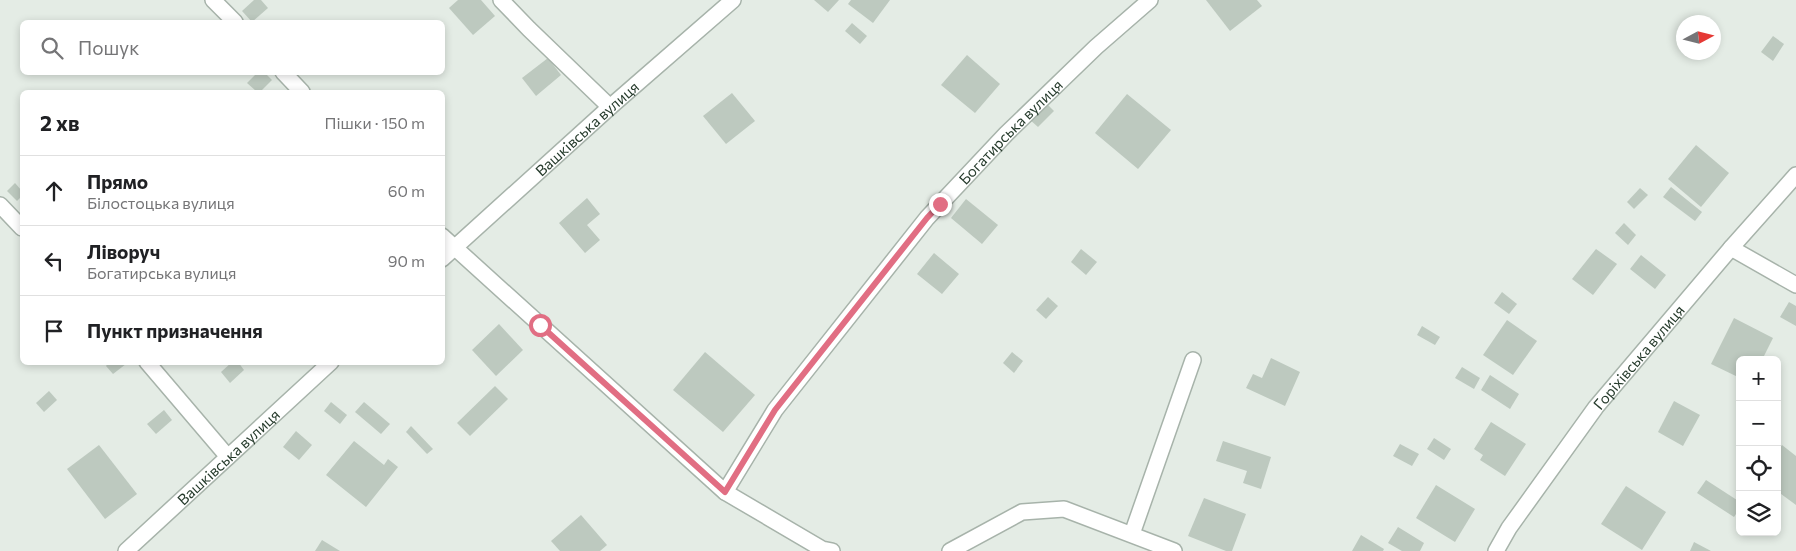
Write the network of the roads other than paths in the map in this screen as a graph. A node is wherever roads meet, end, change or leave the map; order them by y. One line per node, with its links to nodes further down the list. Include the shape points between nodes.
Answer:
1 (214, 0): 5 (street)
2 (501, 0): 8 (street)
3 (733, 0): 8 (street, Вашківська вулиця)
4 (1150, 0): 21 (street, Богатирська вулиця, via 1006,134 927,218 775,410)
5 (233, 20)
6 (286, 75): 7 (street)
7 (300, 90)
8 (610, 107): 13 (street, Вашківська вулиця)
9 (1796, 175): 14 (street, Горіхівська вулиця)
10 (0, 205): 11 (street)
11 (20, 226)
12 (445, 239): 13 (street)
13 (454, 248): 15 (street, Вашківська вулиця); 21 (street)
14 (1731, 248): 16 (street); 27 (street, Горіхівська вулиця, via 1596,407)
15 (445, 257)
16 (1796, 285)
17 (1193, 360): 22 (street)
18 (150, 365): 20 (street)
19 (328, 365): 20 (street, Вашківська вулиця)
20 (228, 457): 23 (street, Вашківська вулиця)
21 (725, 492): 24 (street, via 822,549)
22 (1132, 534): 25 (street, via 1064,510 1022,512); 26 (street)
23 (126, 551)
24 (832, 551)
25 (950, 551)
26 (1174, 551)
27 (1496, 551)

